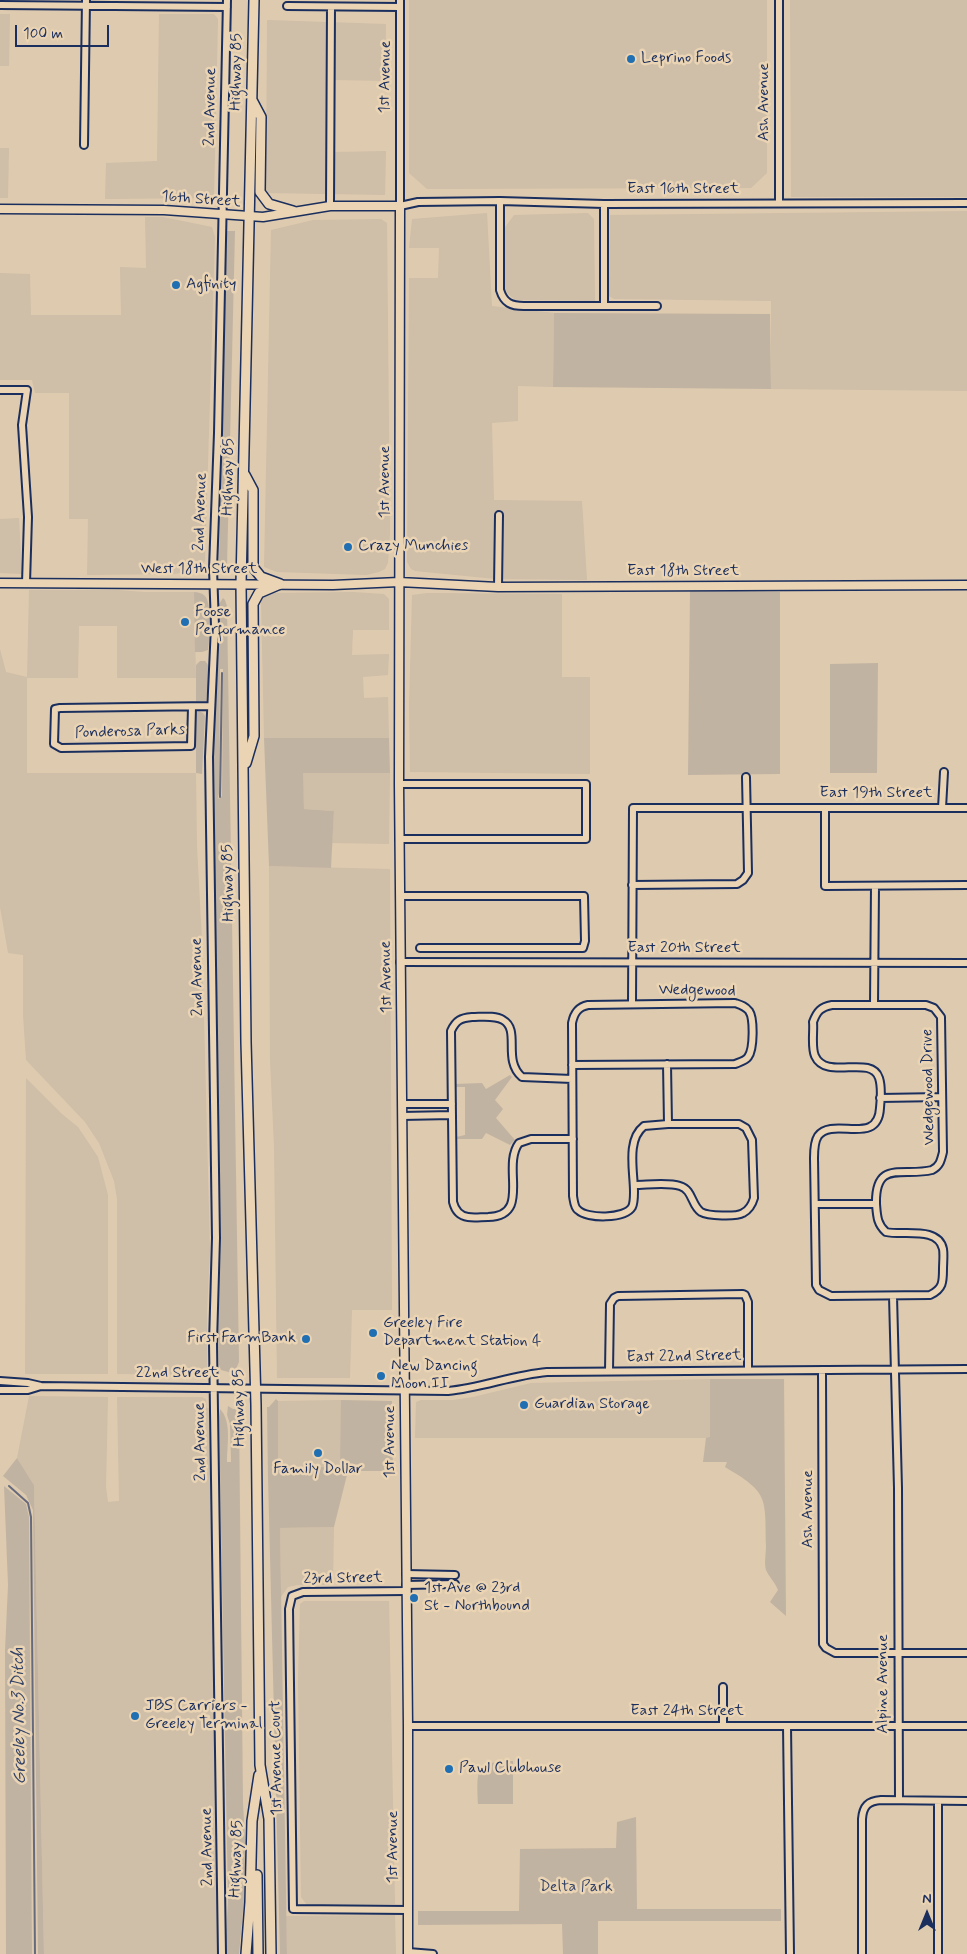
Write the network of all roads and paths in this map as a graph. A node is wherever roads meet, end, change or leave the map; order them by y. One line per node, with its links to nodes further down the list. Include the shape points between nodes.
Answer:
1 (254, 0): 9 (highway, Highway 85)
2 (779, 0): 12 (street, Ash Avenue)
3 (86, 3): 4 (street); 6 (street); 10 (street)
4 (227, 4): 19 (street, 2nd Avenue)
5 (400, 4): 8 (street); 16 (street, 1st Avenue)
6 (0, 5)
7 (287, 6): 8 (street)
8 (331, 7): 15 (street)
9 (252, 99): 18 (highway, via 261,117 260,192 269,204); 20 (highway, Highway 85)
10 (84, 145)
11 (500, 202): 14 (street, East 16th Street); 16 (street, East 16th Street, via 418,202); 21 (street, via 500,290 506,303 515,306)
12 (779, 203): 13 (street, East 16th Street); 14 (street, East 16th Street)
13 (967, 203)
14 (604, 204): 21 (street)
15 (330, 206): 16 (main road, 16th Street); 18 (main road, 16th Street)
16 (400, 206): 26 (main road, 1st Avenue)
17 (0, 209): 19 (main road, 16th Street, via 164,210)
18 (293, 211): 20 (main road, 16th Street)
19 (223, 215): 20 (main road, 16th Street); 31 (street, 2nd Avenue)
20 (249, 217): 24 (highway, Highway 85)
21 (604, 306): 22 (street)
22 (656, 306)
23 (0, 390): 28 (street, via 28,390 22,425 28,517)
24 (244, 472): 29 (highway, Highway 85); 30 (highway, via 253,490 253,567 261,577)
25 (499, 515): 33 (street)
26 (399, 582): 30 (main road, West 18th Street); 33 (main road, East 18th Street); 39 (main road, 1st Avenue)
27 (0, 583): 28 (main road, West 18th Street)
28 (26, 583): 31 (main road, West 18th Street)
29 (241, 584): 30 (main road, West 18th Street); 31 (main road, West 18th Street); 37 (highway, Highway 85)
30 (280, 584): 37 (highway, via 259,593 251,614 254,736)
31 (213, 585): 34 (street, 2nd Avenue, via 216,626)
32 (967, 585): 33 (main road, East 18th Street)
33 (498, 587)
34 (211, 706): 35 (street, Ponderosa Parks); 78 (street, 2nd Avenue, via 216,1238)
35 (192, 707): 35 (street, Ponderosa Parks, via 191,746 61,748 54,744 55,710 60,708)
36 (944, 772): 42 (street)
37 (243, 773): 79 (highway, Highway 85)
38 (746, 777): 40 (street)
39 (399, 784): 44 (main road, 1st Avenue); 44 (street, via 586,784 586,839)
40 (747, 808): 41 (street, East 19th Street); 45 (street, via 748,873 743,880 737,884); 45 (street, East 19th Street, via 633,808)
41 (825, 808): 42 (street, East 19th Street); 47 (street, via 825,886)
42 (942, 808): 43 (street, East 19th Street)
43 (967, 808)
44 (399, 839): 48 (main road, 1st Avenue)
45 (632, 885): 51 (street)
46 (967, 885): 47 (street)
47 (875, 886): 52 (street)
48 (400, 896): 49 (street, via 584,896 583,948); 50 (main road, 1st Avenue)
49 (420, 948)
50 (400, 962): 51 (street, East 20th Street); 61 (main road, 1st Avenue)
51 (632, 962): 52 (street, East 20th Street); 54 (street)
52 (874, 963): 53 (street, East 20th Street); 55 (street)
53 (967, 963)
54 (632, 1004): 56 (street, Wedgewood, via 735,1003 749,1011 752,1047 744,1061 735,1064); 57 (street, via 580,1007 572,1023)
55 (874, 1005): 59 (street, via 832,1005 819,1010 814,1022 814,1052 820,1063 826,1066 870,1068 878,1076); 60 (street, Wedgewood Drive, via 926,1005 938,1012 942,1020)
56 (667, 1064): 57 (street); 65 (street)
57 (572, 1065): 58 (street)
58 (572, 1078): 62 (street, via 522,1077 513,1067 512,1034 507,1023 493,1017 459,1019 451,1030); 66 (street)
59 (880, 1098): 60 (street); 68 (street, via 880,1115 874,1125 863,1129 825,1131 817,1138)
60 (942, 1098): 69 (street, Wedgewood Drive, via 943,1152 940,1162 936,1168 927,1171 885,1175 878,1186)
61 (402, 1104): 62 (street); 64 (main road, 1st Avenue)
62 (452, 1104): 63 (street)
63 (452, 1115): 64 (street); 66 (street, via 453,1202 458,1212 469,1217 496,1217 510,1208 513,1201 513,1155 519,1143 531,1139)
64 (402, 1116): 81 (main road, 1st Avenue)
65 (668, 1124): 67 (street, via 644,1126 635,1135); 67 (street, via 739,1124 746,1128 752,1140 752,1205 740,1214 708,1215 696,1208 689,1192 681,1186)
66 (573, 1139): 67 (street, via 573,1196 578,1210 588,1216 622,1215 632,1208)
67 (634, 1185)
68 (815, 1204): 69 (street); 70 (street, Wedgewood Drive, via 815,1280 819,1290 831,1296)
69 (876, 1204): 70 (street, Wedgewood Drive, via 879,1224 886,1232 930,1234 940,1241 942,1247 943,1284 936,1292 927,1296)
70 (893, 1296): 71 (street, Alpine Avenue)
71 (894, 1369): 72 (street, East 22nd Street); 74 (street, East 22nd Street); 87 (street, Alpine Avenue)
72 (967, 1369)
73 (748, 1370): 74 (street, East 22nd Street); 75 (street, East 22nd Street); 75 (street, via 748,1302 743,1294 618,1296 610,1304)
74 (822, 1370): 87 (street, Ash Avenue, via 824,1644 835,1653)
75 (609, 1371): 81 (street, East 22nd Street, via 532,1373 463,1389)
76 (0, 1381): 77 (street, 22nd Street)
77 (41, 1386): 78 (street, 22nd Street); 80 (street, 22nd Street, via 28,1390)
78 (214, 1388): 79 (street, 22nd Street); 102 (street, 2nd Avenue)
79 (255, 1388): 81 (street, 22nd Street); 95 (highway, Highway 85)
80 (0, 1390)
81 (404, 1390): 82 (main road, 1st Avenue)
82 (406, 1574): 83 (street); 85 (main road, 1st Avenue)
83 (455, 1575)
84 (455, 1584): 85 (street)
85 (406, 1588): 86 (street, 23rd Street, via 303,1592 292,1596); 91 (main road, 1st Avenue)
86 (289, 1605): 100 (street, 1st Avenue Court, via 293,1910)
87 (898, 1653): 88 (street); 93 (street, Alpine Avenue)
88 (967, 1653)
89 (723, 1687): 90 (street)
90 (724, 1725): 91 (street, East 24th Street); 92 (street, East 24th Street)
91 (408, 1726): 100 (main road, 1st Avenue)
92 (787, 1726): 93 (street, East 24th Street); 107 (street)
93 (898, 1726): 94 (street, East 24th Street); 96 (street, Alpine Avenue)
94 (967, 1726)
95 (260, 1765): 99 (highway, Highway 85, via 252,1821); 105 (highway, Highway 85, via 269,1819)
96 (899, 1800): 97 (street); 108 (street, via 872,1801 862,1812)
97 (938, 1801): 98 (street); 109 (street)
98 (967, 1801)
99 (252, 1850): 103 (highway, Highway 85); 104 (highway, via 257,1872)
100 (408, 1910): 101 (main road, 1st Avenue)
101 (408, 1953): 106 (street)
102 (222, 1954)
103 (246, 1954)
104 (258, 1954)
105 (271, 1954)
106 (433, 1954)
107 (790, 1954)
108 (862, 1954)
109 (938, 1954)

